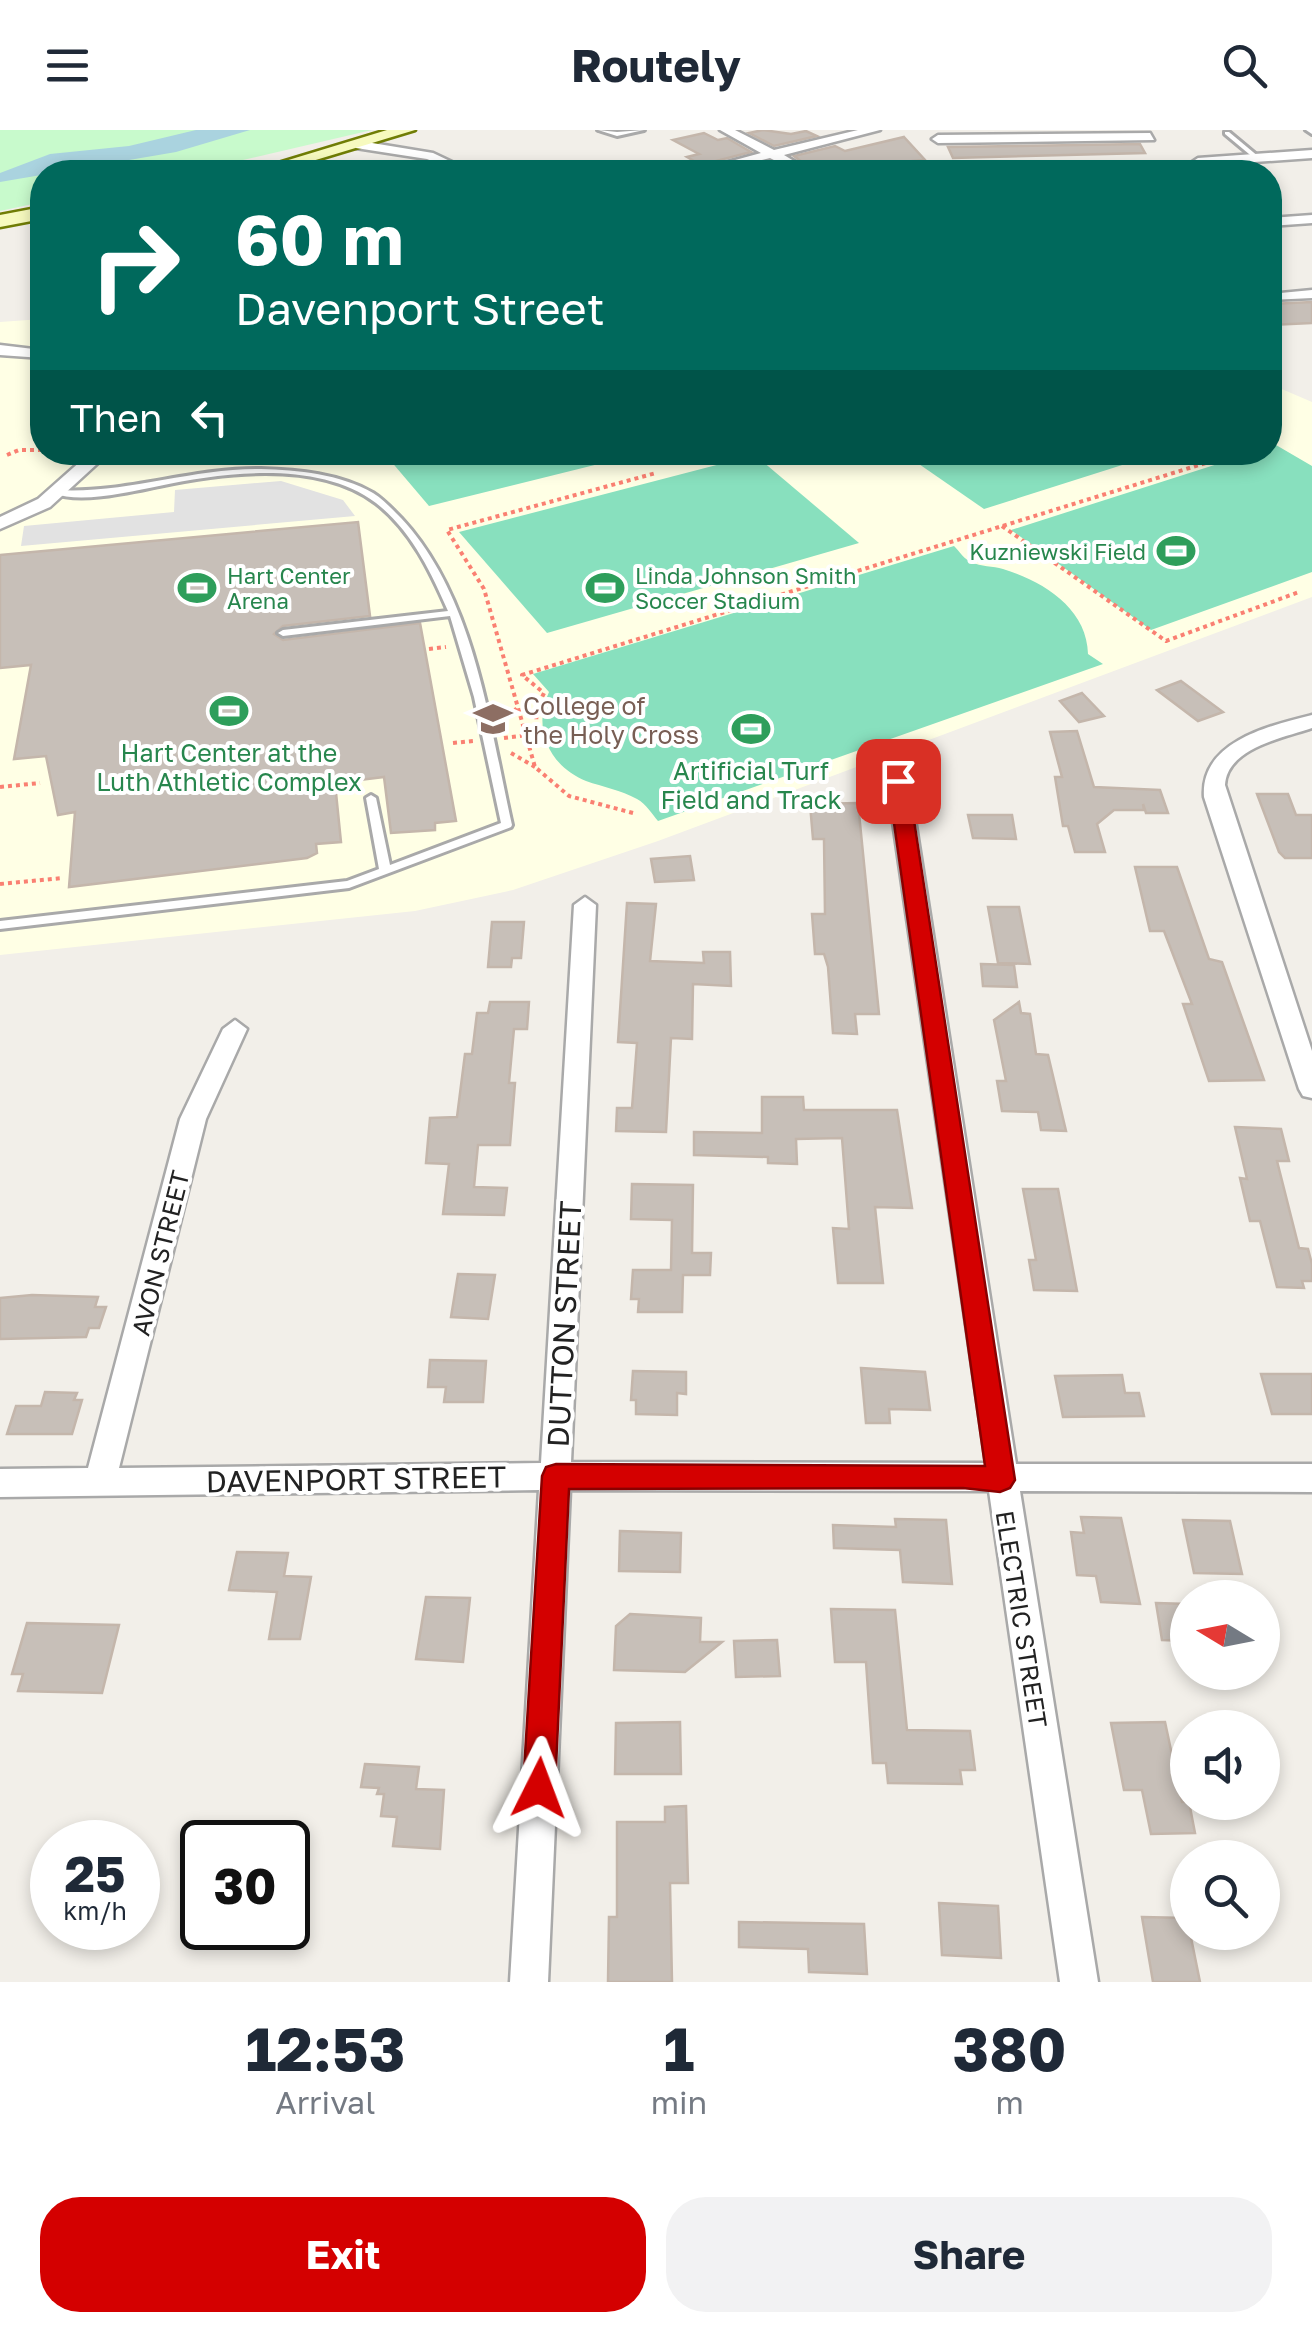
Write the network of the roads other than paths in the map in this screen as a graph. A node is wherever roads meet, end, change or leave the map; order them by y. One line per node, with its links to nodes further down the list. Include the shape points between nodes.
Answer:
1 (406, 130): 9 (main road)
2 (601, 130): 3 (lane)
3 (642, 130)
4 (726, 130): 11 (street)
5 (874, 130): 11 (street)
6 (1227, 133): 13 (lane)
7 (933, 134): 8 (street); 12 (street)
8 (1150, 137)
9 (360, 146): 15 (main road); 16 (street)
10 (1312, 154): 13 (street)
11 (773, 155): 17 (street); 18 (street)
12 (952, 156)
13 (1257, 158): 14 (street)
14 (1235, 159): 19 (street)
15 (308, 160)
16 (450, 160)
17 (750, 160)
18 (783, 160)
19 (1230, 160)
20 (30, 215): 22 (main road)
21 (1312, 219): 23 (street)
22 (0, 221)
23 (1282, 221)
24 (1312, 294): 25 (street)
25 (1282, 296)
26 (0, 350): 27 (street)
27 (30, 353)
28 (88, 465): 29 (street)
29 (57, 493): 30 (street); 31 (lane, via 106,495 240,471 292,472 360,491 382,504 418,546)
30 (0, 524)
31 (455, 614): 32 (lane); 36 (lane, via 507,825)
32 (284, 633)
33 (1312, 721): 40 (street, via 1233,753 1218,766 1214,781)
34 (898, 781): 43 (street, ELECTRIC STREET)
35 (370, 798): 36 (lane)
36 (386, 870): 38 (lane, via 349,884)
37 (584, 906): 41 (street, DUTTON STREET)
38 (0, 925)
39 (235, 1028): 44 (street, AVON STREET, via 193,1119)
40 (1312, 1089)
41 (556, 1476): 43 (street, DAVENPORT STREET); 44 (street, DAVENPORT STREET); 46 (street, DUTTON STREET)
42 (1312, 1478): 43 (street, DAVENPORT STREET)
43 (1000, 1480): 47 (street, ELECTRIC STREET)
44 (100, 1482): 45 (street, DAVENPORT STREET)
45 (0, 1483)
46 (528, 1982)
47 (1079, 1982)

